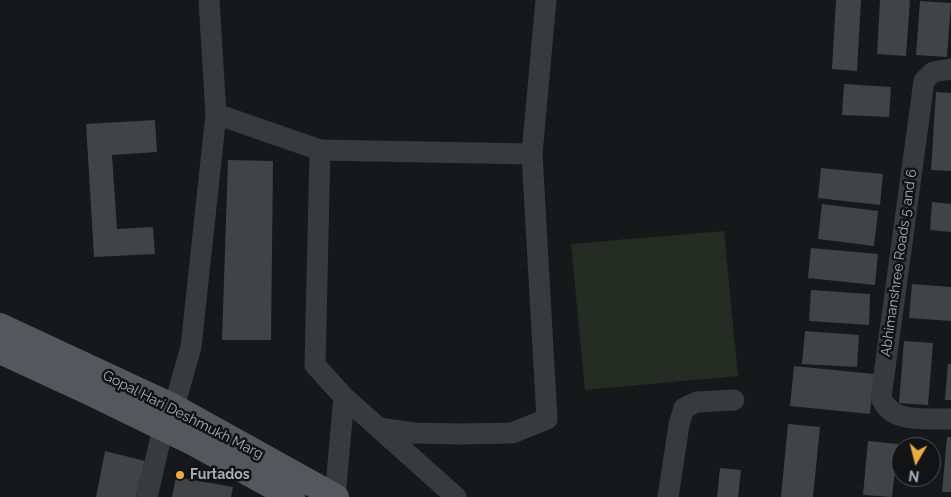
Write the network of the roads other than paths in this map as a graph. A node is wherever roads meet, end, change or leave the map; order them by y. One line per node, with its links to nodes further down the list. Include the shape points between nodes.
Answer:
1 (209, 0): 4 (street)
2 (546, 0): 6 (street)
3 (951, 69): 12 (street, Abhimanshree Roads 5 and 6, via 933,72 924,81 881,398 895,415)
4 (216, 114): 5 (street); 11 (street, via 191,347)
5 (320, 150): 6 (street); 9 (street, via 315,365)
6 (532, 154): 13 (street, via 547,419 512,433 414,433)
7 (0, 326): 11 (main road, Gopal Hari Deshmukh Marg)
8 (0, 350): 11 (main road, Gopal Hari Deshmukh Marg)
9 (344, 397): 13 (street); 16 (street)
10 (734, 400): 18 (street, via 697,402 684,408)
11 (169, 418): 14 (street); 15 (main road, Gopal Hari Deshmukh Marg, via 194,443); 16 (main road, Gopal Hari Deshmukh Marg)
12 (951, 419)
13 (379, 428): 17 (street)
14 (147, 497)
15 (292, 497)
16 (336, 497)
17 (456, 497)
18 (668, 497)

